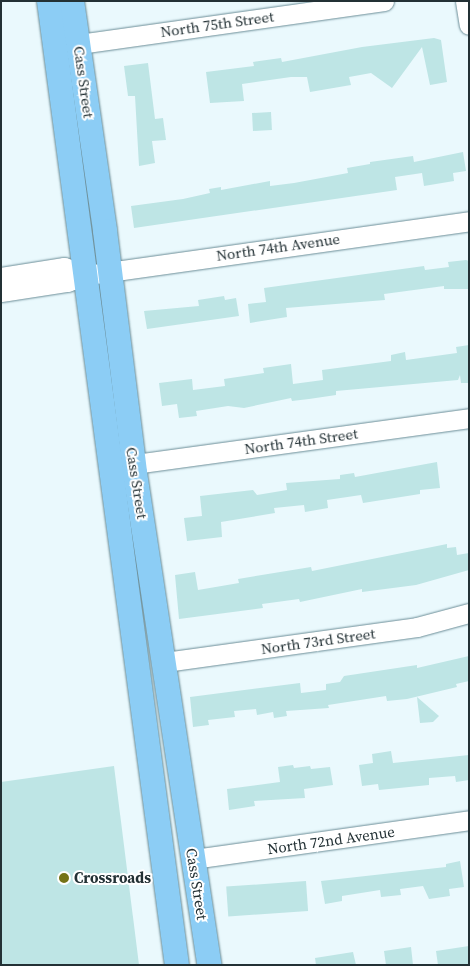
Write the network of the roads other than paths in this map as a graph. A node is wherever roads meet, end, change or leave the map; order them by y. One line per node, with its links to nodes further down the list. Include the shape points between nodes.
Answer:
1 (49, 1): 8 (main road, Cass Street)
2 (72, 1): 6 (main road, Cass Street)
3 (384, 1): 6 (street, North 75th Street)
4 (465, 1): 5 (street)
5 (469, 26)
6 (79, 44): 8 (main road, Cass Street)
7 (469, 220): 8 (street, North 74th Avenue)
8 (98, 273): 9 (street, via 64,267); 10 (street, North 74th Avenue, via 67,282); 12 (main road, Cass Street); 17 (main road, Cass Street)
9 (1, 277)
10 (1, 292)
11 (469, 418): 12 (street, North 74th Street)
12 (134, 464): 14 (main road, Cass Street)
13 (469, 613): 14 (street, North 73rd Street, via 417,627)
14 (165, 662): 16 (main road, Cass Street)
15 (469, 820): 16 (street, North 72nd Avenue)
16 (193, 859): 18 (main road, Cass Street)
17 (177, 965)
18 (209, 965)

